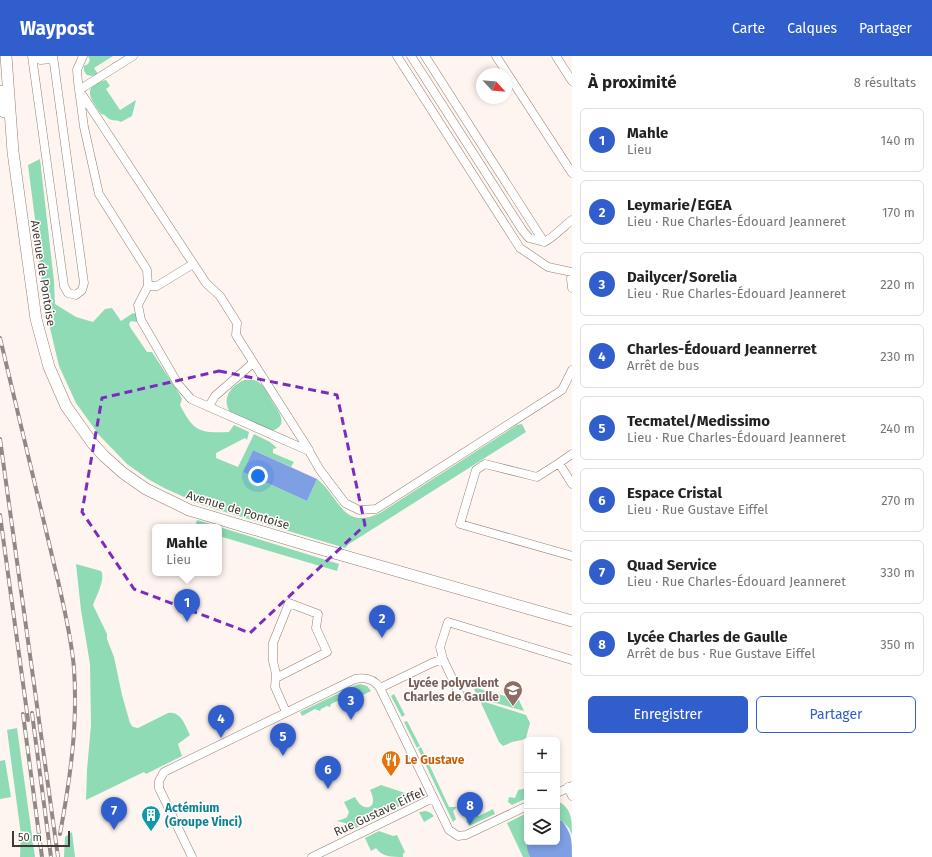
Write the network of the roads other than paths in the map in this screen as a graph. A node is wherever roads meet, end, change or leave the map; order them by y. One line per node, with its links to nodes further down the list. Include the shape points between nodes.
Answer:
1 (6, 56): 15 (main road, Avenue de Pontoise)
2 (32, 56): 11 (street, via 64,286 68,293 76,295 82,290 84,283)
3 (38, 56): 11 (street, via 40,60)
4 (83, 56): 13 (street, via 77,70)
5 (133, 56): 13 (street)
6 (398, 56): 20 (street, via 520,248 548,266)
7 (411, 56): 18 (street, via 523,231 530,238)
8 (425, 56): 18 (street)
9 (496, 56): 16 (street)
10 (556, 56): 12 (street)
11 (53, 57)
12 (572, 81)
13 (79, 90): 19 (street); 21 (street, via 84,127 99,194 147,270)
14 (0, 91): 15 (main road, Avenue de Pontoise)
15 (13, 152): 31 (main road, Avenue de Pontoise, via 36,319 49,367 74,418 93,444 124,473 176,505 201,514)
16 (572, 173)
17 (572, 220): 18 (street, via 550,240)
18 (544, 242)
19 (194, 264): 21 (street, via 157,286); 23 (street, via 237,322 236,335)
20 (572, 272): 22 (street)
21 (148, 286): 25 (street, via 138,305 141,320 178,384 191,398)
22 (572, 288)
23 (253, 363): 25 (street, via 215,396); 26 (street)
24 (572, 370): 26 (street, via 562,390 376,509 359,510 345,503)
25 (209, 406): 26 (street)
26 (309, 451)
27 (572, 454): 28 (street)
28 (559, 463): 29 (street); 30 (street, via 537,477 485,464 476,470 460,524)
29 (572, 484)
30 (572, 556)
31 (572, 622)
32 (443, 659): 33 (street, via 440,647 448,622); 35 (street); 36 (street)
33 (572, 660)
34 (276, 678): 34 (street, via 274,643 289,604 318,614 316,628 328,652); 37 (street, via 275,687)
35 (380, 688): 37 (street, via 371,679 355,679); 41 (street)
36 (461, 697)
37 (286, 712): 43 (street, via 167,770 160,777 160,792)
38 (570, 786): 39 (street); 40 (street)
39 (560, 791)
40 (572, 796)
41 (433, 798): 42 (street, Rue Gustave Eiffel, via 449,830 458,836 467,835); 44 (street, Rue Gustave Eiffel)
42 (524, 807)
43 (192, 857)
44 (312, 857)

